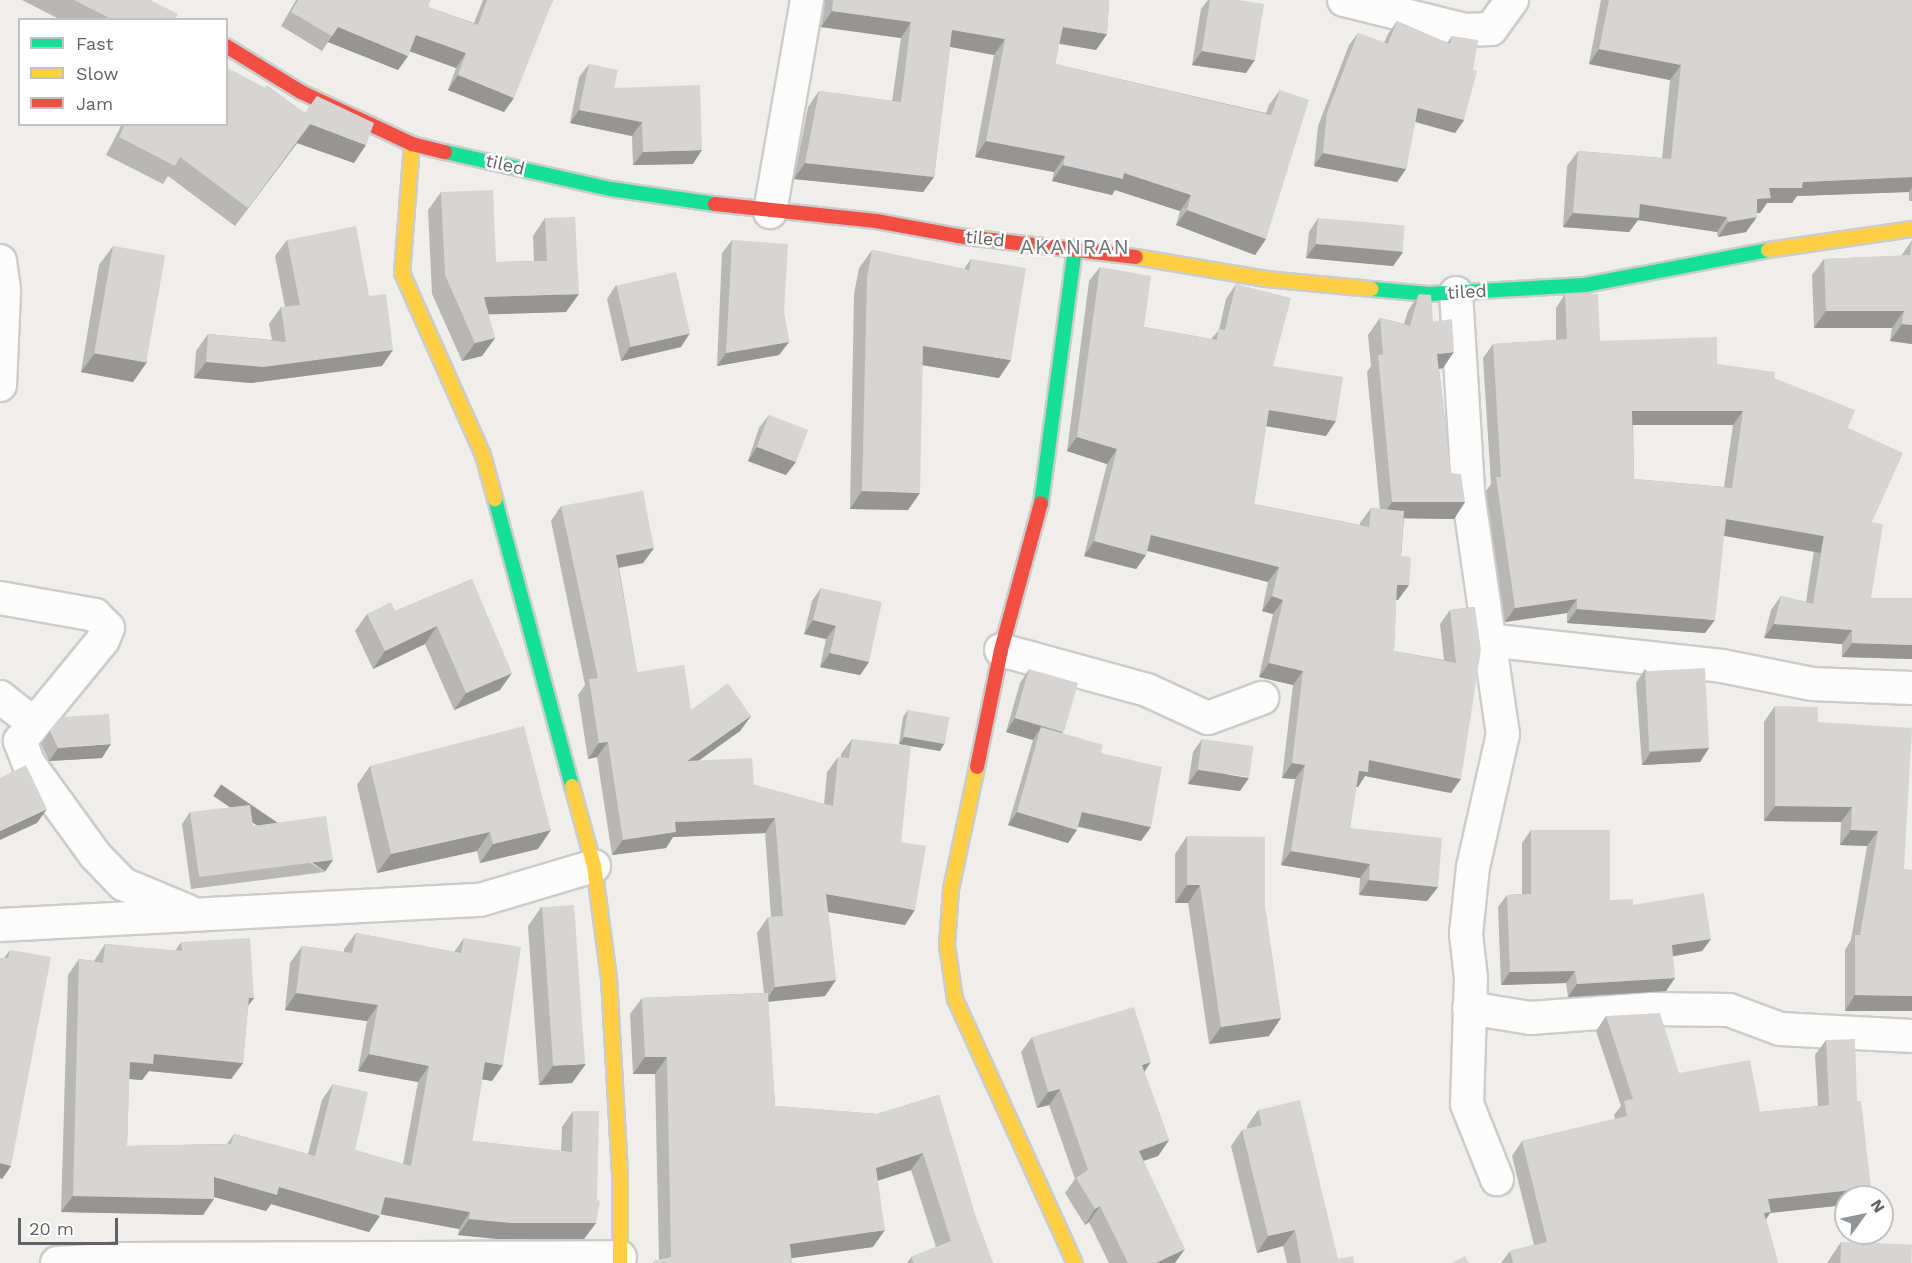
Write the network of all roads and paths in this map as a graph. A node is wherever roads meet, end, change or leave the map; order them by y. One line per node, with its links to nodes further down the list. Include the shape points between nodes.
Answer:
1 (807, 0): 6 (street)
2 (1344, 0): 3 (street, via 1465,30 1491,29)
3 (1512, 0)
4 (228, 47): 5 (street, tiled, via 301,92)
5 (412, 144): 6 (street, tiled, via 611,189); 19 (street, via 402,273 483,455)
6 (770, 213): 8 (street, tiled, via 876,221 958,236)
7 (1912, 229): 10 (street, tiled, via 1814,241 1585,285)
8 (1075, 247): 10 (street, tiled, via 1266,279); 14 (street, via 1041,504)
9 (0, 261): 11 (street, via 4,291)
10 (1456, 293): 13 (street, via 1468,492)
11 (0, 386)
12 (0, 598): 18 (street, via 94,615 108,628 70,683)
13 (1487, 640): 15 (street, via 1722,666 1812,684); 22 (street, via 1503,734 1473,867 1466,934 1471,978)
14 (1001, 650): 17 (street, via 1147,690 1208,718); 27 (street, via 951,889 946,945 955,999)
15 (1912, 688)
16 (0, 697): 18 (street)
17 (1262, 698)
18 (32, 722): 20 (street, via 20,741 29,764 95,855 123,884)
19 (594, 866): 20 (street, via 480,900); 25 (street, via 609,978 620,1172)
20 (193, 913): 21 (street)
21 (0, 925)
22 (1469, 1008): 23 (street, via 1530,1018 1642,1009 1729,1010 1780,1029); 24 (street, via 1467,1104)
23 (1912, 1036)
24 (1497, 1179)
25 (620, 1260): 26 (street, via 137,1259)
26 (57, 1263)
27 (1075, 1263)

